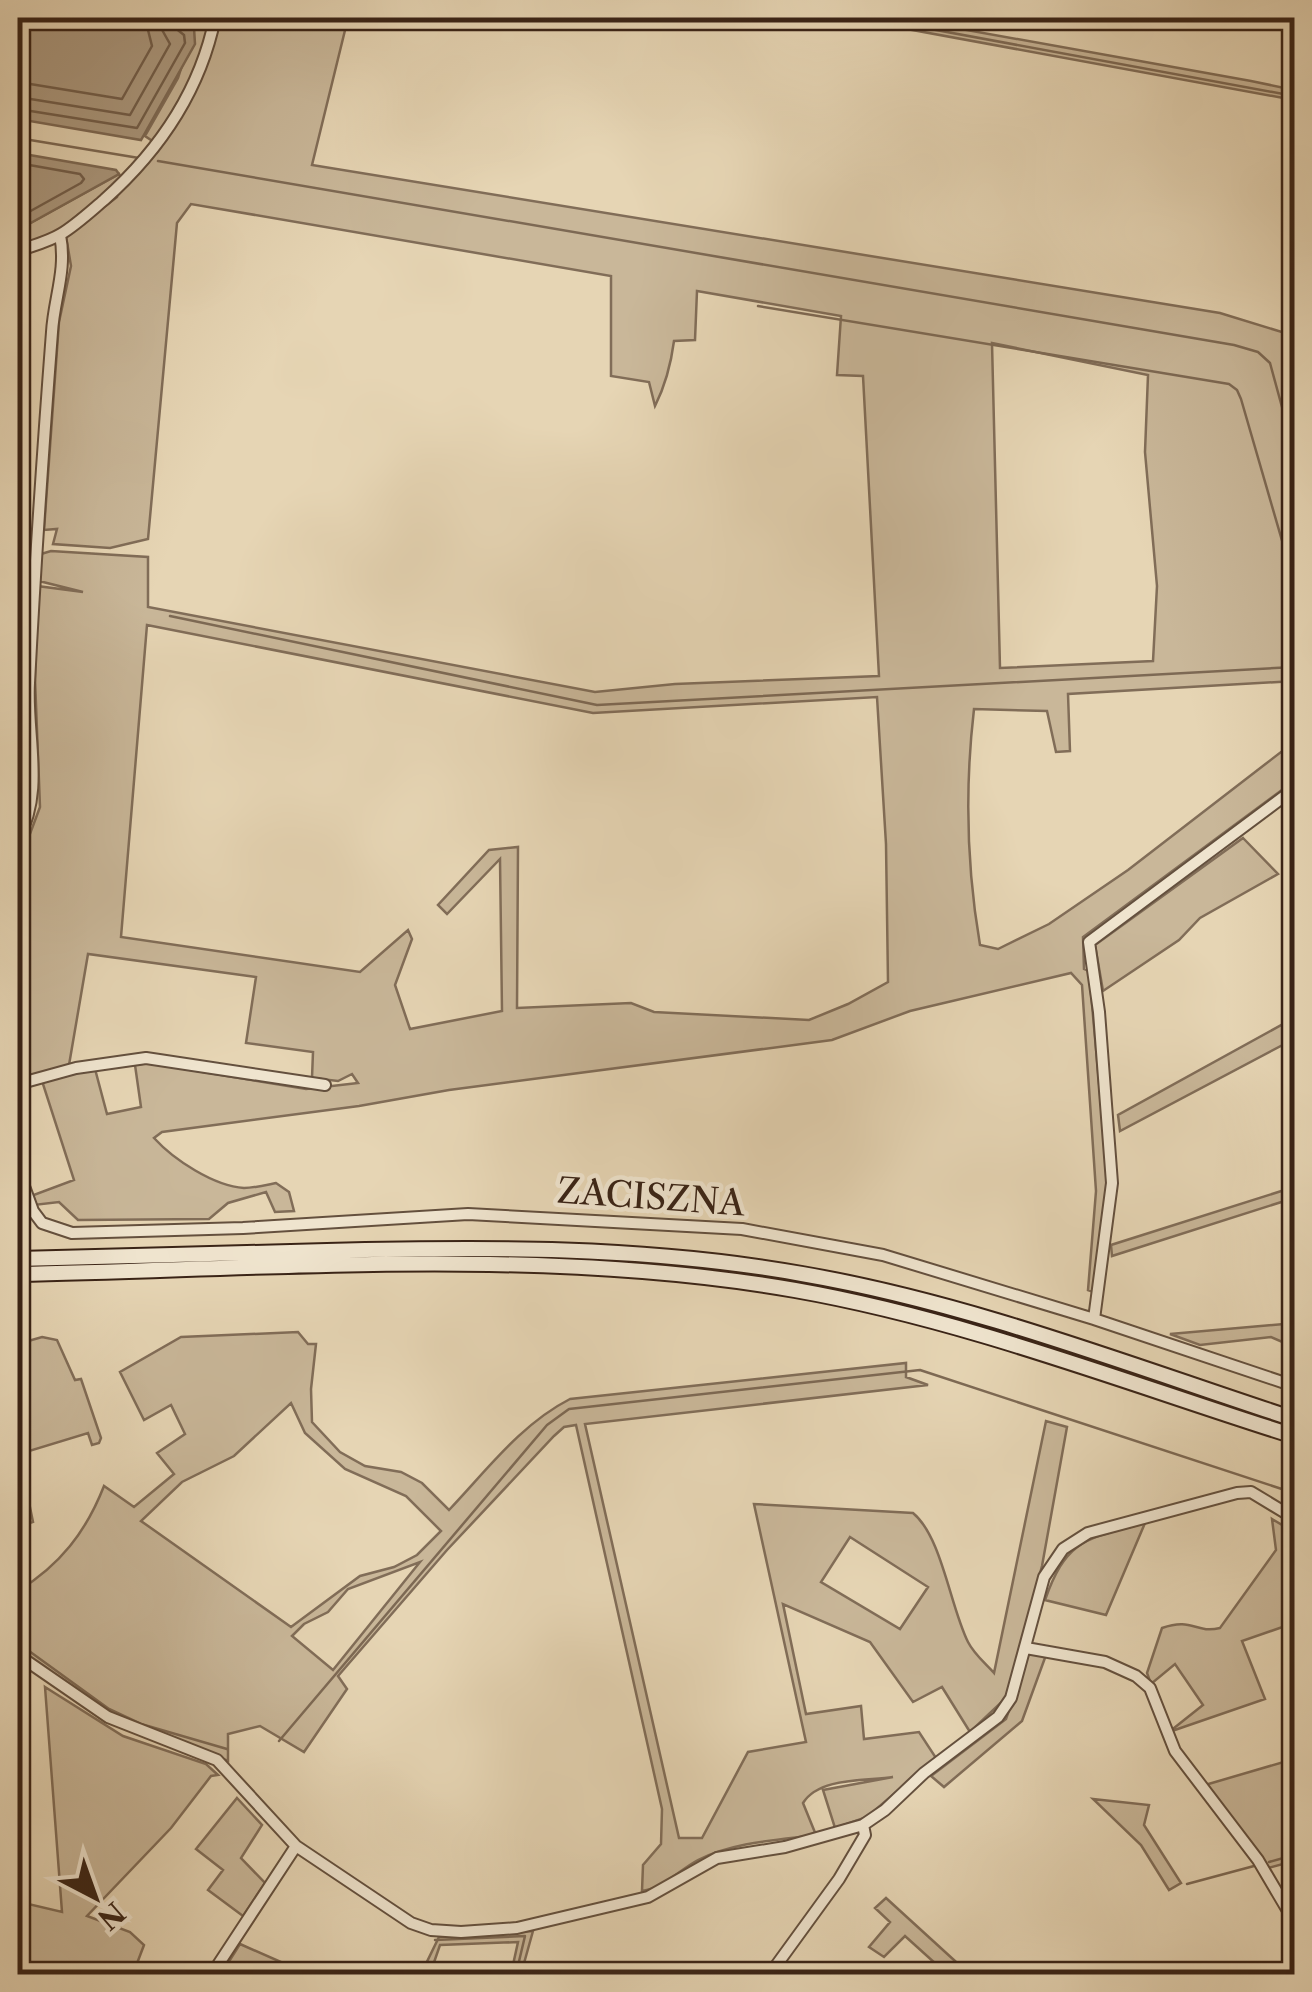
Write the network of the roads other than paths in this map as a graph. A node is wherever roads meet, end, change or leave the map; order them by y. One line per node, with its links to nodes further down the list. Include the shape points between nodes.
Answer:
1 (215, 18): 2 (street, via 204,62 156,147)
2 (60, 235): 3 (street); 5 (street, via 64,268 52,334 28,704 34,791)
3 (18, 251)
4 (1294, 789): 11 (street, via 1089,942 1112,1183)
5 (18, 839)
6 (18, 1084): 7 (street, via 146,1058)
7 (325, 1085)
8 (18, 1170): 11 (street, ZACISZNA, via 42,1223 72,1233 468,1214 742,1229 883,1254)
9 (18, 1259): 13 (street, via 533,1248 664,1256 798,1273 930,1301)
10 (18, 1274): 14 (street, via 398,1266 662,1271 796,1290 927,1320)
11 (1094, 1320): 12 (street, ZACISZNA)
12 (1294, 1386)
13 (1294, 1419)
14 (1294, 1436)
15 (1294, 1518): 16 (street, via 1251,1492 1236,1492 1088,1533 1063,1549 1044,1577)
16 (1026, 1648): 18 (street, via 998,1717); 20 (street, via 1106,1662 1150,1688 1174,1751 1258,1860)
17 (18, 1655): 19 (street, via 108,1717 217,1760)
18 (863, 1825): 19 (street, via 717,1858 648,1897 517,1928 461,1932 411,1923); 22 (street, via 865,1835 838,1879)
19 (296, 1846): 21 (street)
20 (1294, 1921)
21 (212, 1974)
22 (770, 1974)

